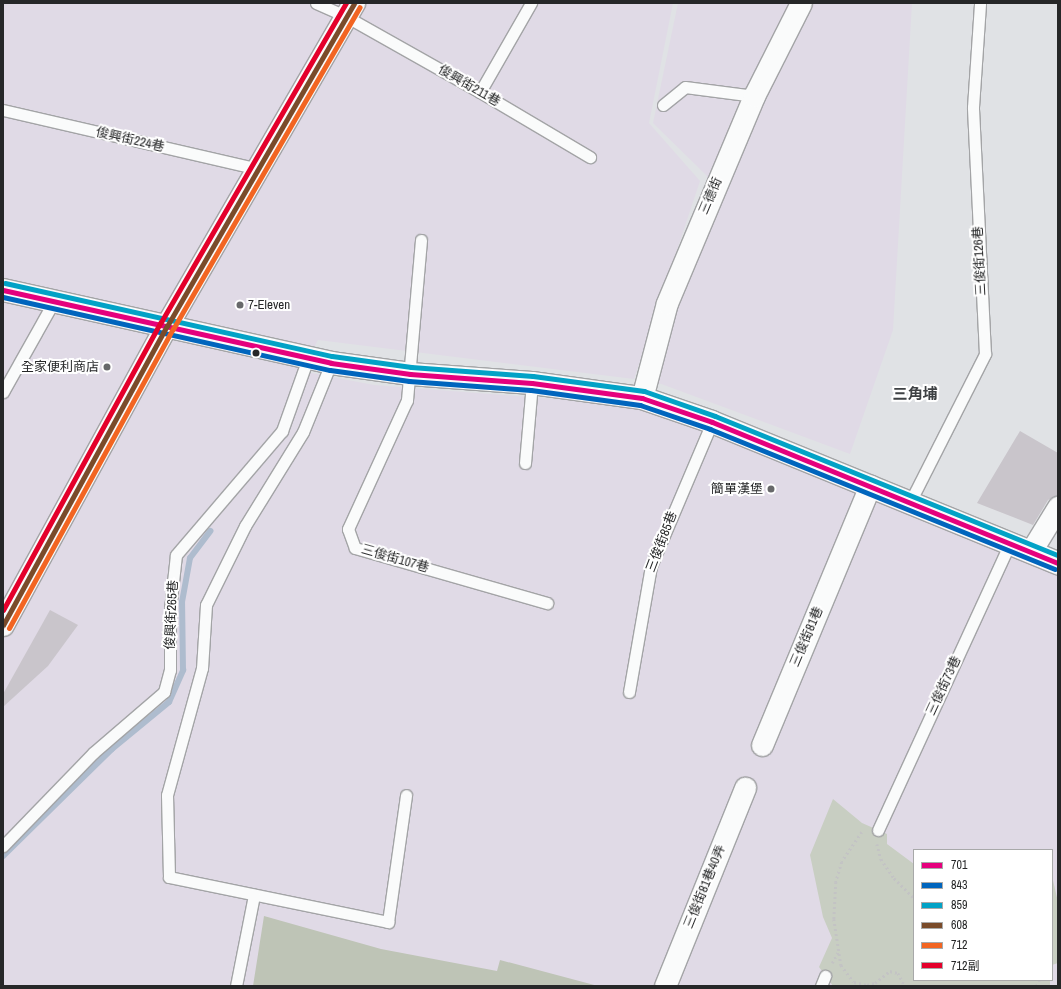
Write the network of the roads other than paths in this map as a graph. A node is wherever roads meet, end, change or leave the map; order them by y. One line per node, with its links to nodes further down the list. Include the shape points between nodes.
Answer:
1 (316, 3): 5 (lane, 俊興街211巷)
2 (531, 3): 6 (lane)
3 (801, 3): 7 (street, 三德街)
4 (980, 3): 25 (lane, 三俊街126巷, via 973,107 985,354)
5 (350, 10): 6 (lane, 俊興街211巷); 11 (street)
6 (480, 92): 10 (lane, 俊興街211巷)
7 (754, 96): 8 (lane, via 685,87); 21 (street, 三德街, via 667,303)
8 (663, 105)
9 (3, 110): 11 (lane, 俊興街224巷)
10 (590, 157)
11 (258, 169): 15 (street)
12 (421, 240): 18 (lane)
13 (3, 290): 14 (street)
14 (54, 301): 15 (street); 20 (lane)
15 (167, 326): 16 (street); 31 (street)
16 (308, 358): 17 (street); 37 (lane, 俊興街265巷, via 282,432 176,555 170,609 170,670 164,692 93,753)
17 (331, 363): 18 (street); 38 (lane, via 303,432 245,526 206,605 202,668 167,795 169,877)
18 (410, 374): 19 (street); 30 (lane, 三俊街107巷, via 407,400 348,529 355,548)
19 (532, 383): 21 (street); 23 (lane)
20 (3, 392)
21 (642, 398): 22 (street)
22 (712, 422): 24 (street); 32 (lane, 三俊街85巷, via 650,566)
23 (525, 463)
24 (870, 486): 25 (street); 33 (street, 三俊街81巷)
25 (910, 502): 27 (street)
26 (1058, 507): 28 (street)
27 (1010, 542): 28 (street); 36 (lane, 三俊街73巷)
28 (1031, 552): 29 (street)
29 (1058, 563)
30 (547, 603)
31 (3, 625)
32 (629, 692)
33 (762, 745)
34 (745, 788): 40 (street, 三俊街81巷40弄)
35 (406, 795): 38 (lane, via 388,922)
36 (874, 834)
37 (3, 846)
38 (254, 895): 39 (lane)
39 (236, 986)
40 (664, 986)

